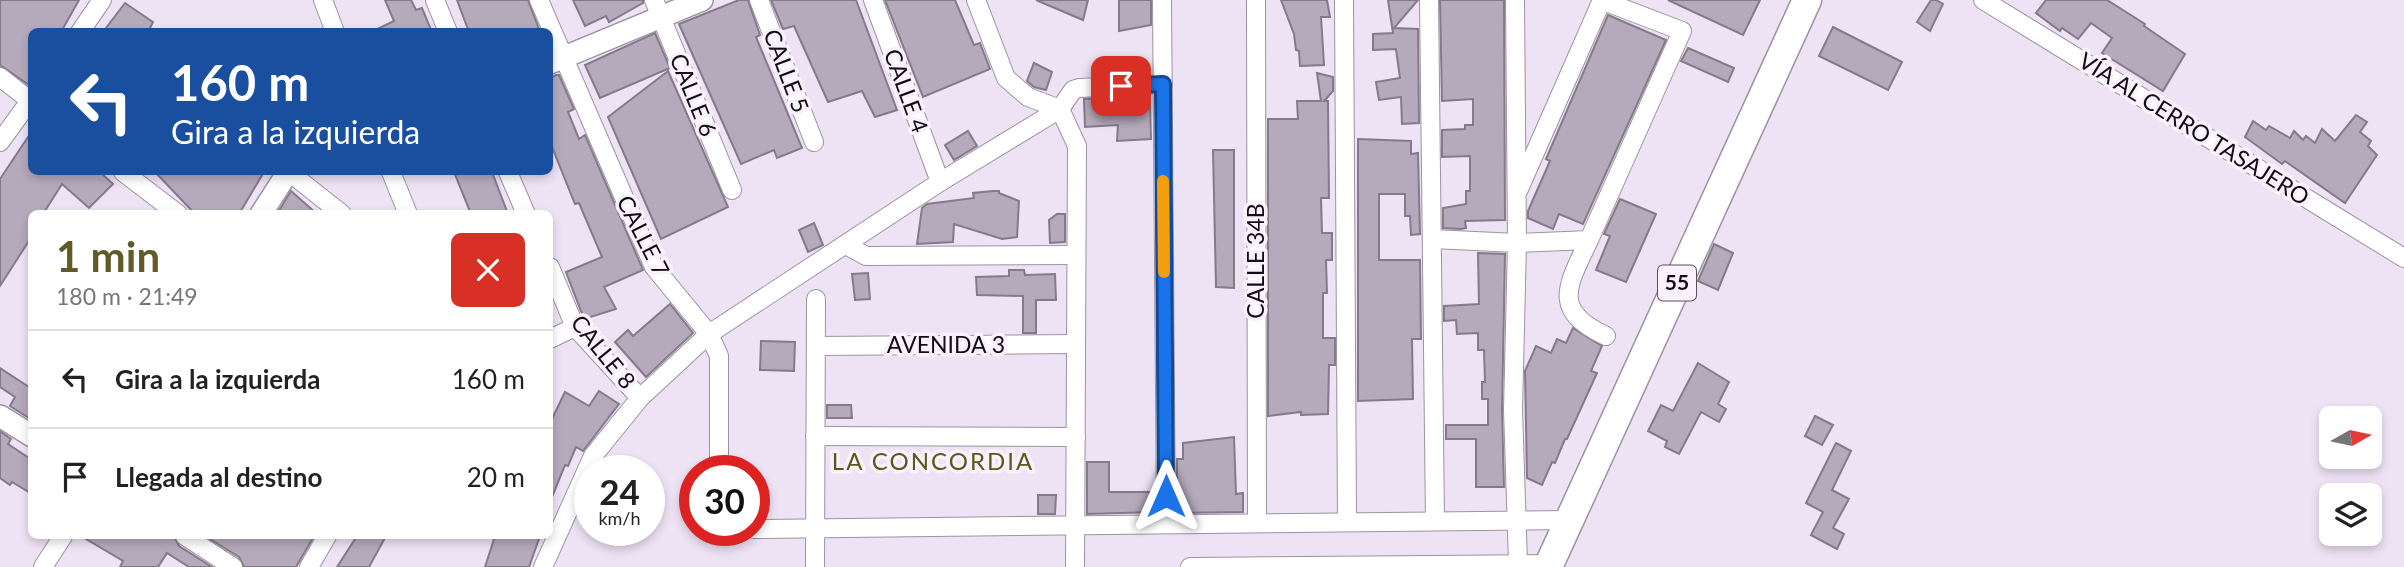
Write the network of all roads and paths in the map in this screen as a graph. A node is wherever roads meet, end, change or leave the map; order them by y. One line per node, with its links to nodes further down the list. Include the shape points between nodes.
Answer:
1 (102, 0): 18 (street)
2 (323, 0): 19 (street)
3 (435, 0): 20 (street)
4 (539, 0): 21 (street, CALLE 7)
5 (702, 0): 17 (street)
6 (759, 0): 29 (street, CALLE 5)
7 (873, 0): 35 (street, CALLE 4)
8 (976, 0): 27 (street, via 1006,78 1028,97)
9 (1162, 0): 24 (street)
10 (1256, 0): 67 (street, CALLE 34B)
11 (1344, 0): 66 (street)
12 (1429, 0): 43 (street)
13 (1516, 0): 37 (street)
14 (1601, 0): 37 (street); 44 (street, via 1682,31)
15 (1807, 0): 64 (highway, 55)
16 (1983, 0): 48 (street, VÍA AL CERRO TASAJERO)
17 (657, 9): 22 (street); 36 (street, CALLE 6)
18 (83, 28)
19 (334, 28)
20 (446, 28)
21 (547, 28)
22 (556, 60): 52 (street, CALLE 7, via 654,267)
23 (0, 77): 25 (street)
24 (1163, 84): 27 (street, via 1079,88); 68 (street)
25 (28, 98)
26 (28, 104): 28 (street)
27 (1060, 109): 35 (street); 47 (street, via 1077,146)
28 (0, 142)
29 (814, 142)
30 (127, 175): 38 (street)
31 (287, 175): 39 (street)
32 (293, 175): 40 (street)
33 (392, 175): 41 (street)
34 (509, 175): 42 (street)
35 (940, 182): 46 (street)
36 (732, 190)
37 (1516, 195): 45 (street)
38 (173, 210)
39 (264, 210)
40 (337, 210)
41 (406, 210)
42 (524, 210)
43 (1432, 239): 45 (street); 63 (street)
44 (1589, 240): 45 (street); 53 (street, via 1569,282 1569,300 1575,316)
45 (1517, 243): 65 (street)
46 (846, 245): 47 (street, via 866,256); 52 (street)
47 (1076, 256): 55 (street)
48 (2404, 258)
49 (553, 274): 51 (street, CALLE 8)
50 (816, 299): 56 (street)
51 (575, 327): 54 (street); 57 (street, CALLE 8)
52 (709, 334): 57 (street); 62 (street, CALLE 7, via 719,356)
53 (1606, 336)
54 (553, 338)
55 (1076, 344): 56 (street, AVENIDA 3); 61 (street)
56 (816, 346): 60 (street)
57 (640, 398): 81 (street, via 593,456)
58 (0, 416): 59 (street)
59 (28, 434)
60 (815, 436): 61 (street); 71 (street)
61 (1076, 437): 69 (street)
62 (719, 455)
63 (1435, 520): 65 (street); 66 (street)
64 (1569, 520): 65 (street); 76 (highway, 55)
65 (1516, 521): 75 (street)
66 (1347, 522): 67 (street)
67 (1257, 523): 68 (street)
68 (1166, 524): 69 (street)
69 (1075, 525): 71 (street); 83 (street)
70 (770, 529): 71 (street)
71 (815, 529): 82 (street)
72 (61, 539): 78 (street)
73 (190, 539): 79 (street)
74 (325, 539): 80 (street)
75 (1518, 563): 76 (street); 77 (street)
76 (1548, 565)
77 (1342, 566): 85 (street)
78 (43, 567)
79 (233, 567)
80 (309, 567)
81 (543, 567)
82 (815, 567)
83 (1075, 567)
84 (1191, 567): 85 (street)
85 (1255, 567)

